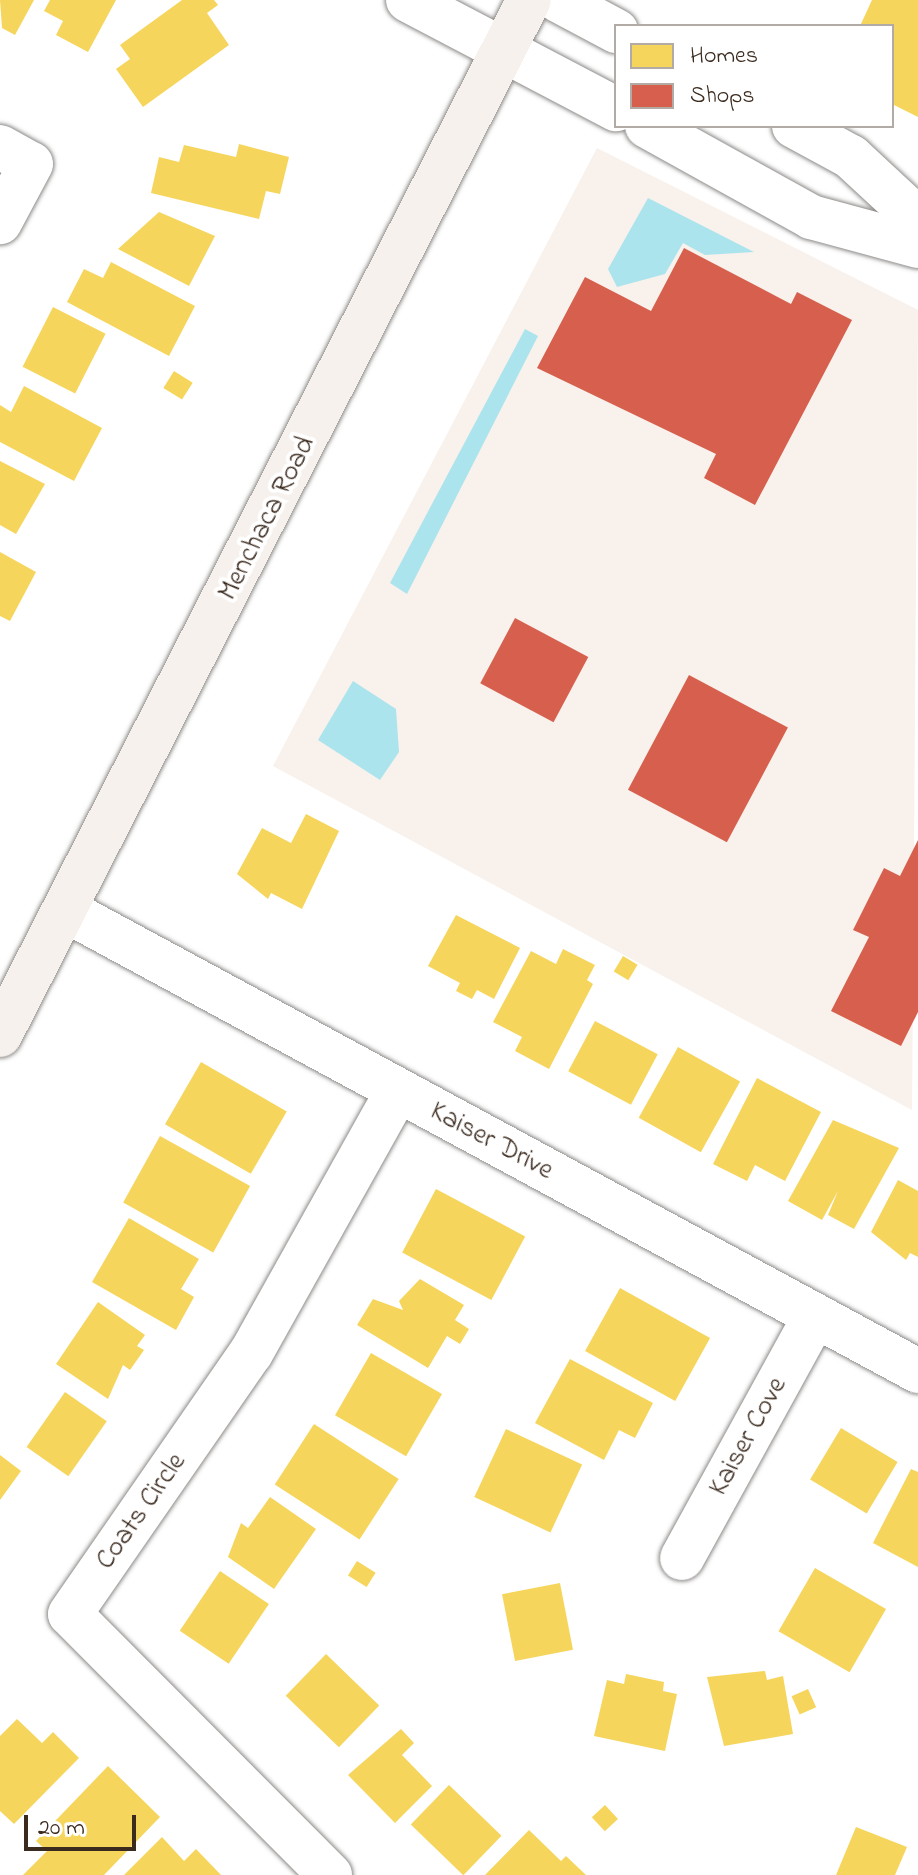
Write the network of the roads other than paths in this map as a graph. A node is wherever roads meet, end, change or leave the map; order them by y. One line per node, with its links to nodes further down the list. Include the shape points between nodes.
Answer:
1 (408, 0): 5 (street)
2 (529, 0): 5 (main road, Menchaca Road)
3 (558, 0): 4 (street)
4 (614, 30)
5 (503, 49): 6 (street); 13 (main road, Menchaca Road)
6 (614, 108)
7 (651, 128): 12 (street, via 811,217)
8 (798, 128): 10 (street, via 851,157)
9 (0, 147): 11 (street, via 31,164)
10 (918, 219)
11 (0, 222)
12 (918, 246)
13 (65, 910): 14 (main road, Menchaca Road); 15 (street, Kaiser Drive)
14 (0, 1035)
15 (397, 1092): 16 (street, Kaiser Drive); 19 (street, Coats Circle, via 251,1353 70,1614)
16 (815, 1316): 17 (street, Kaiser Drive); 18 (street, Kaiser Cove)
17 (918, 1371)
18 (682, 1558)
19 (330, 1875)

